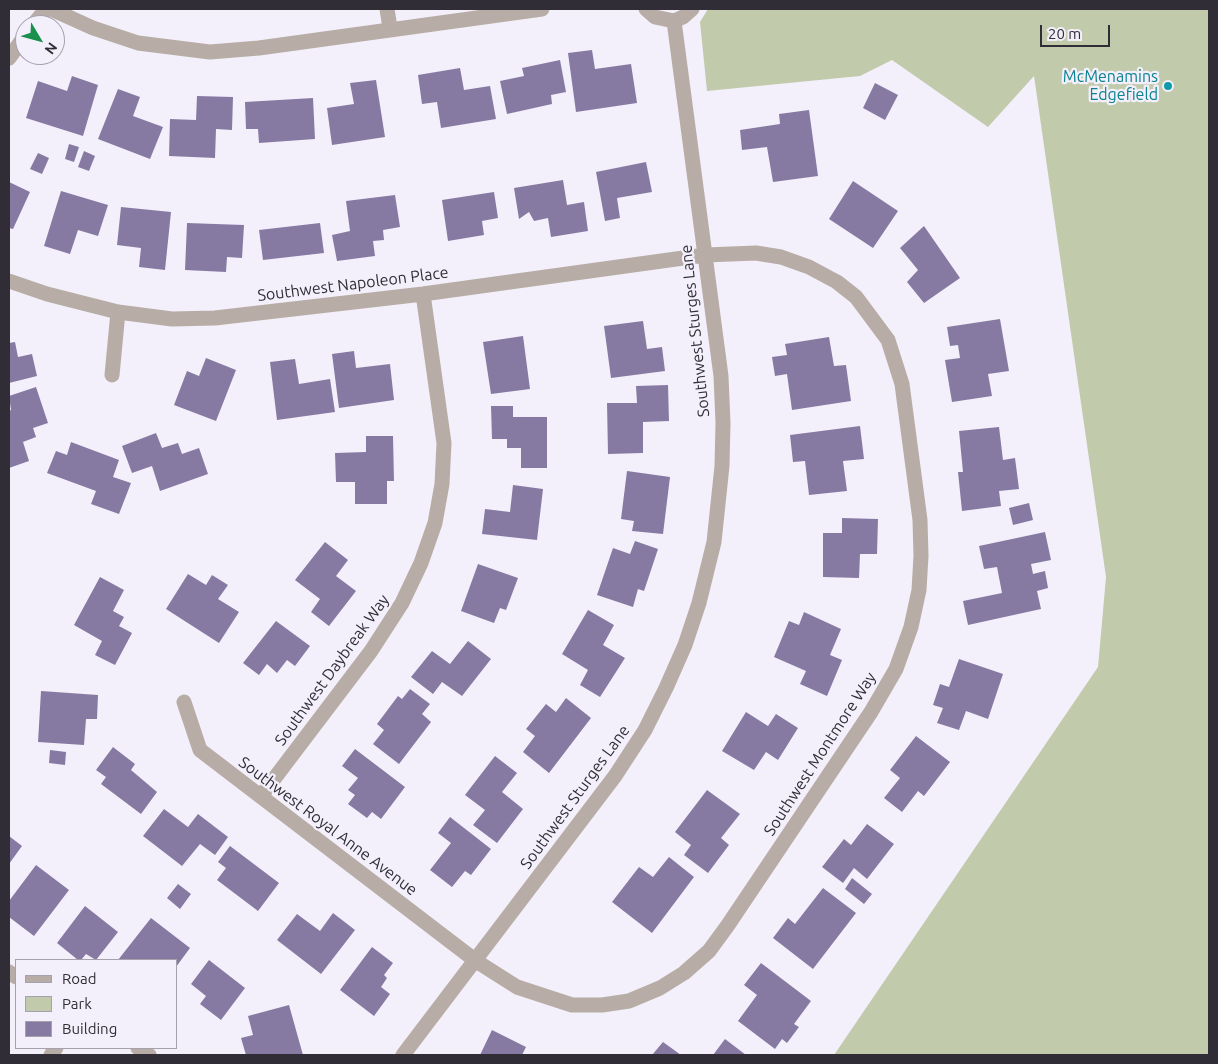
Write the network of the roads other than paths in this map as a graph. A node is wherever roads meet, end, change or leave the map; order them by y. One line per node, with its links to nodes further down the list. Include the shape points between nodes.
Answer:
1 (51, 9): 7 (street, via 138,43 210,52 259,48)
2 (387, 9): 7 (street)
3 (542, 9): 7 (street)
4 (646, 9): 6 (street, via 664,21)
5 (692, 9): 6 (street)
6 (674, 21): 8 (street, Southwest Sturges Lane)
7 (390, 28)
8 (704, 255): 10 (street, Southwest Napoleon Place); 15 (street, Southwest Sturges Lane, via 721,376 722,466 714,542 699,603 681,654 645,730 615,776); 15 (street, Southwest Montmore Way, via 756,253 781,257 809,267 856,297 888,340 902,384 920,520 919,590 911,627 896,669 871,712 728,925 709,951 684,973 629,1001 572,1005 517,987)
9 (9, 281): 11 (street, Southwest Napoleon Place)
10 (424, 294): 11 (street, Southwest Napoleon Place, via 215,318 172,318); 14 (street, Southwest Daybreak Way, via 444,442 442,484 435,523 402,603 371,651)
11 (118, 312): 12 (street)
12 (112, 375)
13 (184, 702): 14 (street, Southwest Royal Anne Avenue, via 200,750)
14 (261, 796): 15 (street, Southwest Royal Anne Avenue)
15 (476, 961): 16 (street, Southwest Sturges Lane)
16 (403, 1055)

